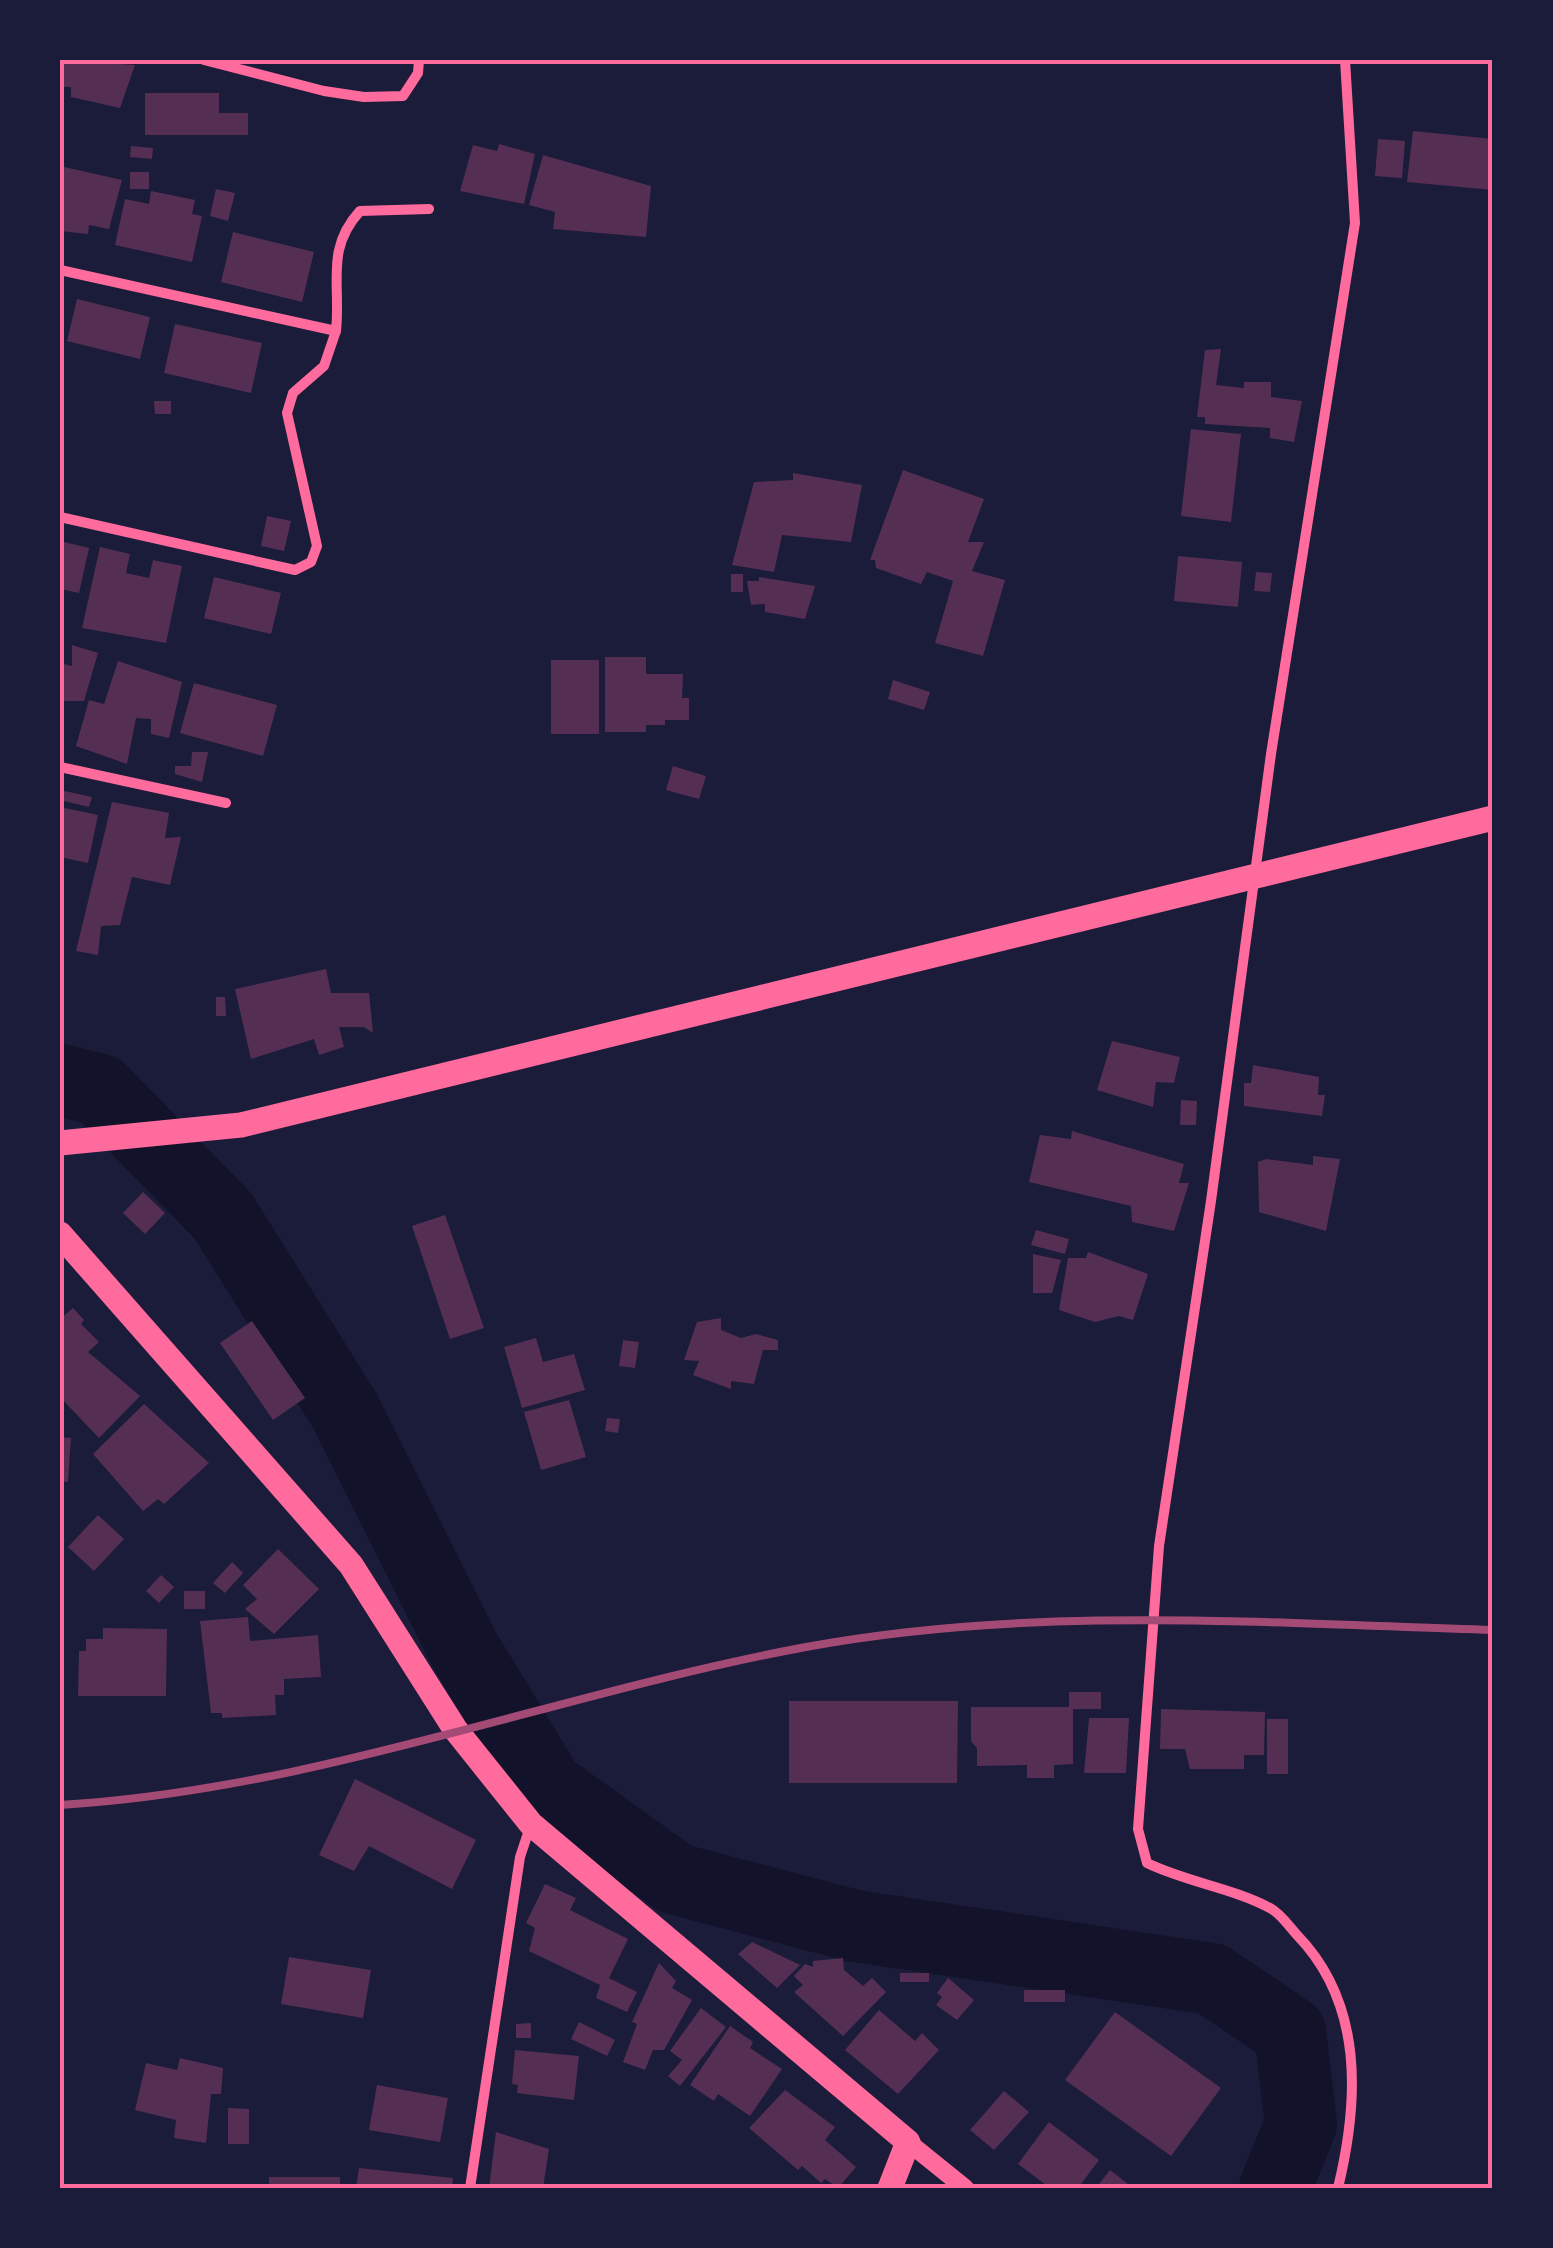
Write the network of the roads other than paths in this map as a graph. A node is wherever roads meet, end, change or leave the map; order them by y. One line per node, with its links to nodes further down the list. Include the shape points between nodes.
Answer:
1 (204, 60): 2 (street, via 364,98 403,96)
2 (419, 60)
3 (1345, 60): 11 (street, via 1355,223)
4 (429, 209): 6 (street, via 360,211 344,229 336,248)
5 (60, 270): 6 (street)
6 (336, 331): 7 (street, via 324,366 293,393 286,413 317,546 311,562 296,570)
7 (60, 517)
8 (60, 767): 9 (street)
9 (226, 804)
10 (1493, 818): 11 (main road)
11 (1253, 877): 12 (main road, via 240,1124); 19 (street, via 1159,1546 1138,1828 1147,1862 1181,1880 1272,1908 1323,1962 1350,2042 1352,2127)
12 (60, 1142)
13 (60, 1234): 14 (main road, via 351,1566 456,1729)
14 (531, 1824): 15 (main road); 16 (street, via 520,1857)
15 (908, 2142): 17 (main road); 18 (street)
16 (470, 2188)
17 (890, 2188)
18 (965, 2188)
19 (1338, 2188)

